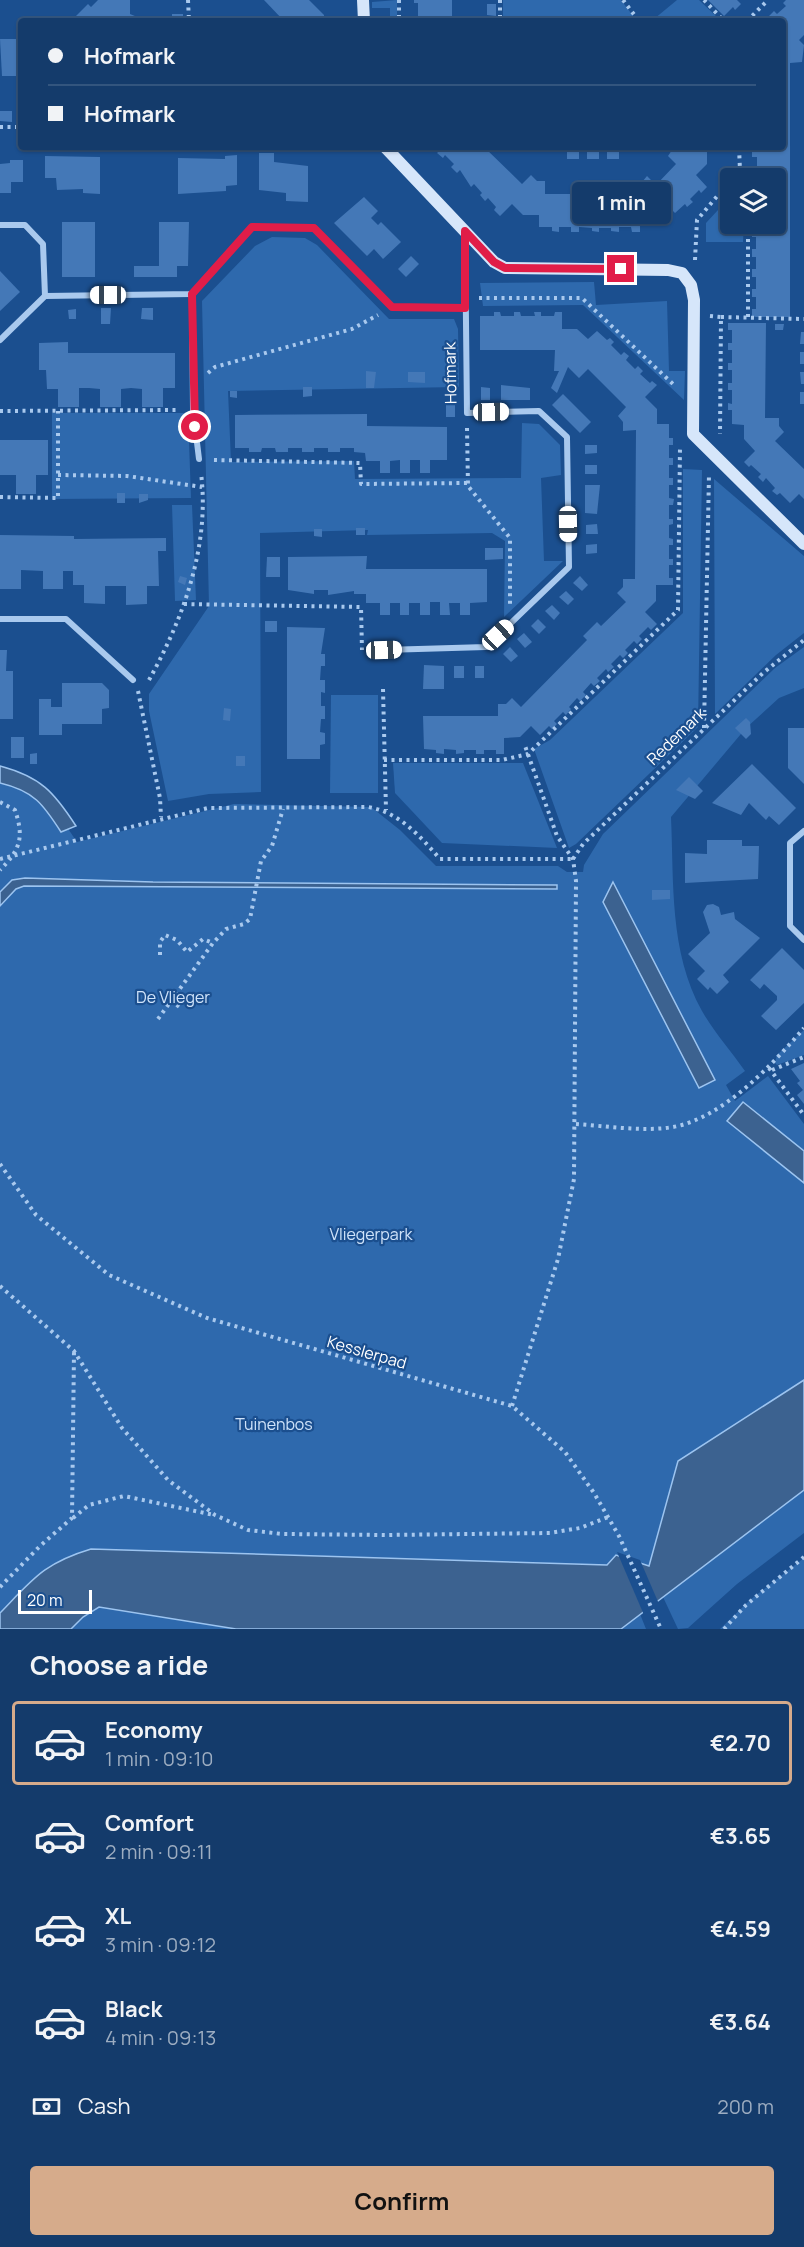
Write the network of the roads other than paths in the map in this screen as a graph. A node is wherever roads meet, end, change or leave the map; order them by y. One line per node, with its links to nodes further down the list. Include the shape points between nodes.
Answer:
1 (363, 0): 2 (street)
2 (364, 18)
3 (388, 150): 5 (street)
4 (0, 225): 7 (street, via 25,225 43,244)
5 (465, 231): 8 (street, Hofmark); 11 (street, via 494,262 505,268 682,273 691,285 694,315 693,434)
6 (192, 294): 7 (street); 8 (street, via 252,227 314,228 392,307); 10 (street, via 193,410)
7 (45, 296): 9 (street)
8 (465, 308): 13 (street, Hofmark, via 467,413 539,411 567,437 569,567 486,647)
9 (0, 340)
10 (199, 459)
11 (804, 544)
12 (0, 619): 14 (street, via 66,619)
13 (384, 650)
14 (133, 680)
15 (804, 831): 16 (street, via 790,843 790,926)
16 (804, 940)

